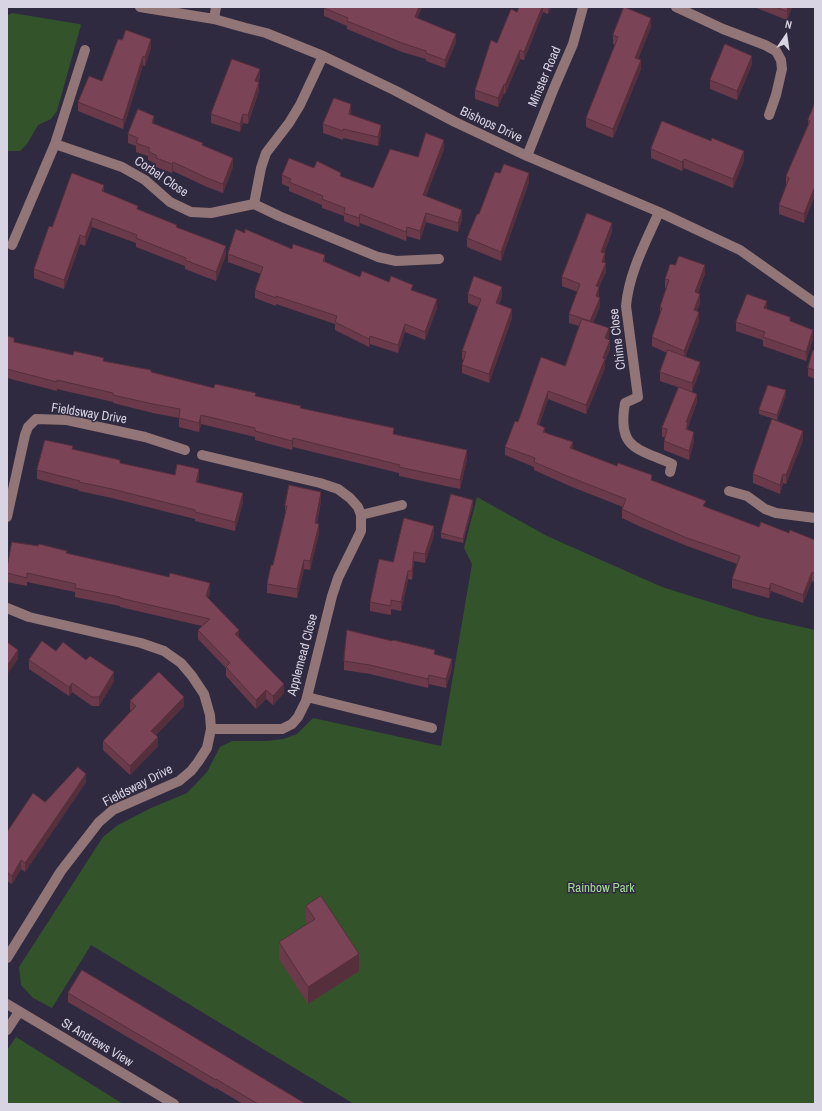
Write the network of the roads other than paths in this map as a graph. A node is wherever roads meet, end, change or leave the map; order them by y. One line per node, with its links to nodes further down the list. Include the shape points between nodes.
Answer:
1 (140, 7): 5 (street, Bishops Drive)
2 (216, 7): 5 (street)
3 (583, 7): 10 (street, Minster Road, via 573,44)
4 (676, 7): 8 (street, via 776,51 782,69)
5 (214, 19): 7 (street, Bishops Drive, via 266,33)
6 (85, 50): 9 (street)
7 (323, 56): 10 (street, Bishops Drive); 11 (street, via 300,105 266,153)
8 (769, 115)
9 (55, 144): 11 (street, Corbel Close, via 122,167 145,180 170,202 191,212 211,213); 13 (street)
10 (527, 156): 12 (street, Bishops Drive)
11 (254, 204): 14 (street, via 378,257 396,261)
12 (659, 212): 15 (street, Bishops Drive, via 740,250); 18 (street, Chime Close, via 627,293 626,306 638,397 625,404 622,424 624,436 631,444 672,464)
13 (12, 246)
14 (439, 259)
15 (815, 303)
16 (185, 450): 22 (street, Fieldsway Drive, via 146,437 66,420 36,419 28,427 25,435)
17 (202, 455): 21 (street, via 338,489 350,498)
18 (670, 472)
19 (728, 492): 23 (street, via 746,496 776,513)
20 (402, 505): 21 (street)
21 (361, 515): 25 (street, Applemead Close, via 361,531 332,596)
22 (7, 517)
23 (815, 518)
24 (7, 608): 27 (street, Fieldsway Drive, via 29,617 164,651 181,663 204,694)
25 (307, 697): 26 (street); 27 (street, Applemead Close, via 298,717 282,729)
26 (432, 728)
27 (211, 729): 28 (street, Fieldsway Drive, via 207,748 191,771 179,781 113,810 99,822 61,870)
28 (7, 958)
29 (7, 1004): 30 (street, St Andrews View)
30 (20, 1012): 31 (street); 32 (street, St Andrews View)
31 (7, 1030)
32 (174, 1104)

